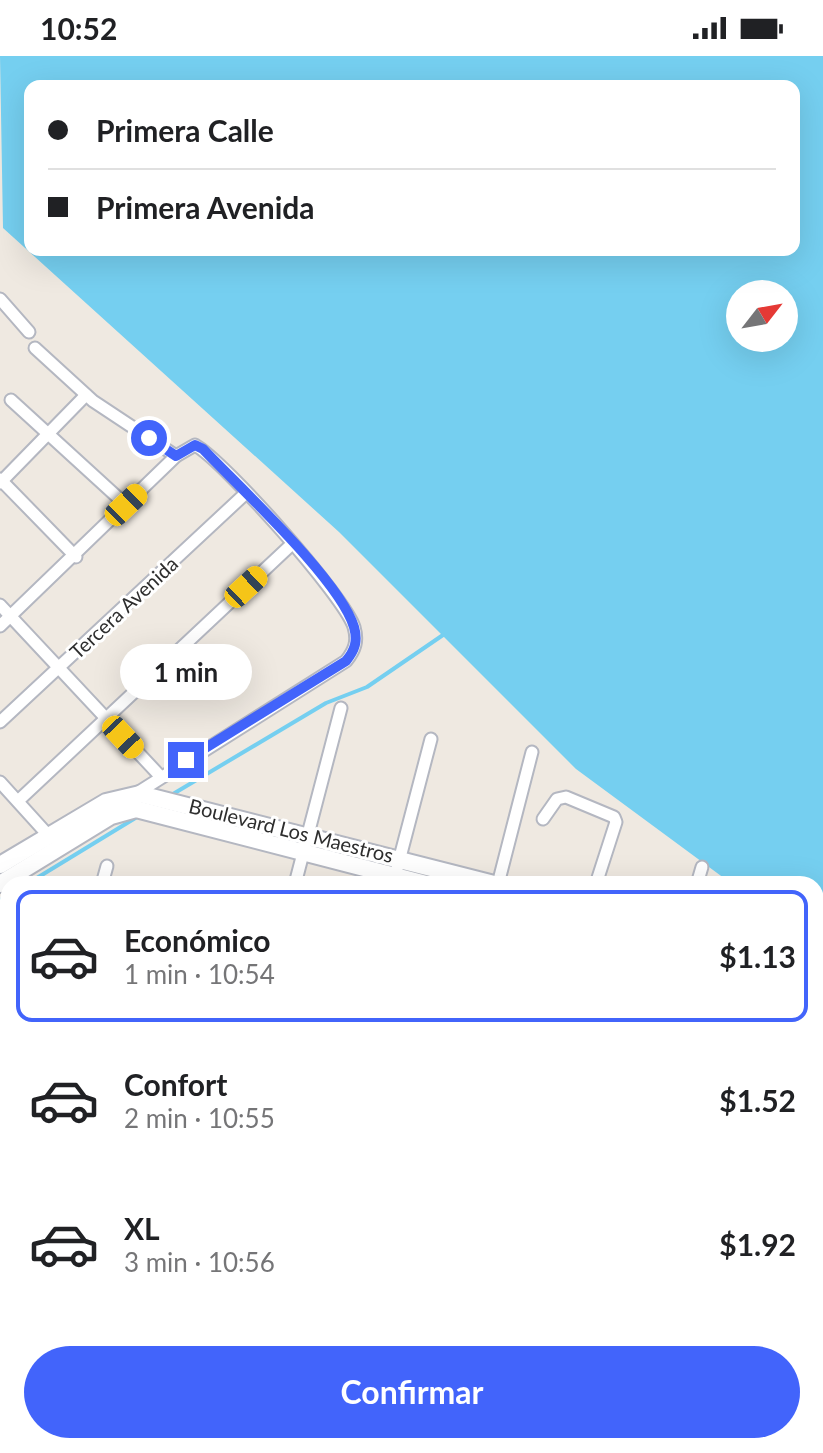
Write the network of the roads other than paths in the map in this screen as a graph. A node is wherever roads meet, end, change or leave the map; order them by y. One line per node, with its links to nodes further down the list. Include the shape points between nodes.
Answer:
1 (0, 299): 2 (street)
2 (29, 332)
3 (35, 348): 4 (street)
4 (86, 395): 6 (street); 7 (street)
5 (11, 400): 6 (street)
6 (49, 434): 8 (street); 10 (street)
7 (176, 456): 9 (street, via 195,445); 10 (street)
8 (1, 481): 12 (street)
9 (246, 493): 11 (street); 16 (street, Tercera Avenida)
10 (126, 505): 12 (street)
11 (292, 544): 18 (street); 22 (street, via 337,595 355,629 354,651 346,661)
12 (76, 557): 14 (street)
13 (0, 605): 14 (street)
14 (11, 616): 15 (street); 16 (street)
15 (0, 626)
16 (60, 669): 18 (street); 19 (street, Tercera Avenida)
17 (341, 708): 28 (street)
18 (105, 718): 22 (street); 24 (street)
19 (0, 722)
20 (431, 739): 32 (street)
21 (532, 752): 37 (street)
22 (160, 776): 25 (street)
23 (0, 782): 24 (street)
24 (18, 801): 27 (street)
25 (135, 802): 27 (street, via 106,802); 28 (street, Boulevard Los Maestros, via 149,795); 33 (street, Boulevard Los Maestros)
26 (543, 819): 38 (street, via 557,799 566,797 614,817)
27 (48, 835): 29 (street)
28 (306, 844): 32 (street, Boulevard Los Maestros); 35 (street)
29 (0, 865)
30 (107, 866): 34 (street)
31 (702, 867): 39 (street)
32 (396, 873): 36 (street, Boulevard Los Maestros)
33 (13, 876)
34 (104, 876)
35 (297, 876)
36 (423, 876)
37 (498, 876)
38 (599, 876)
39 (699, 876)

